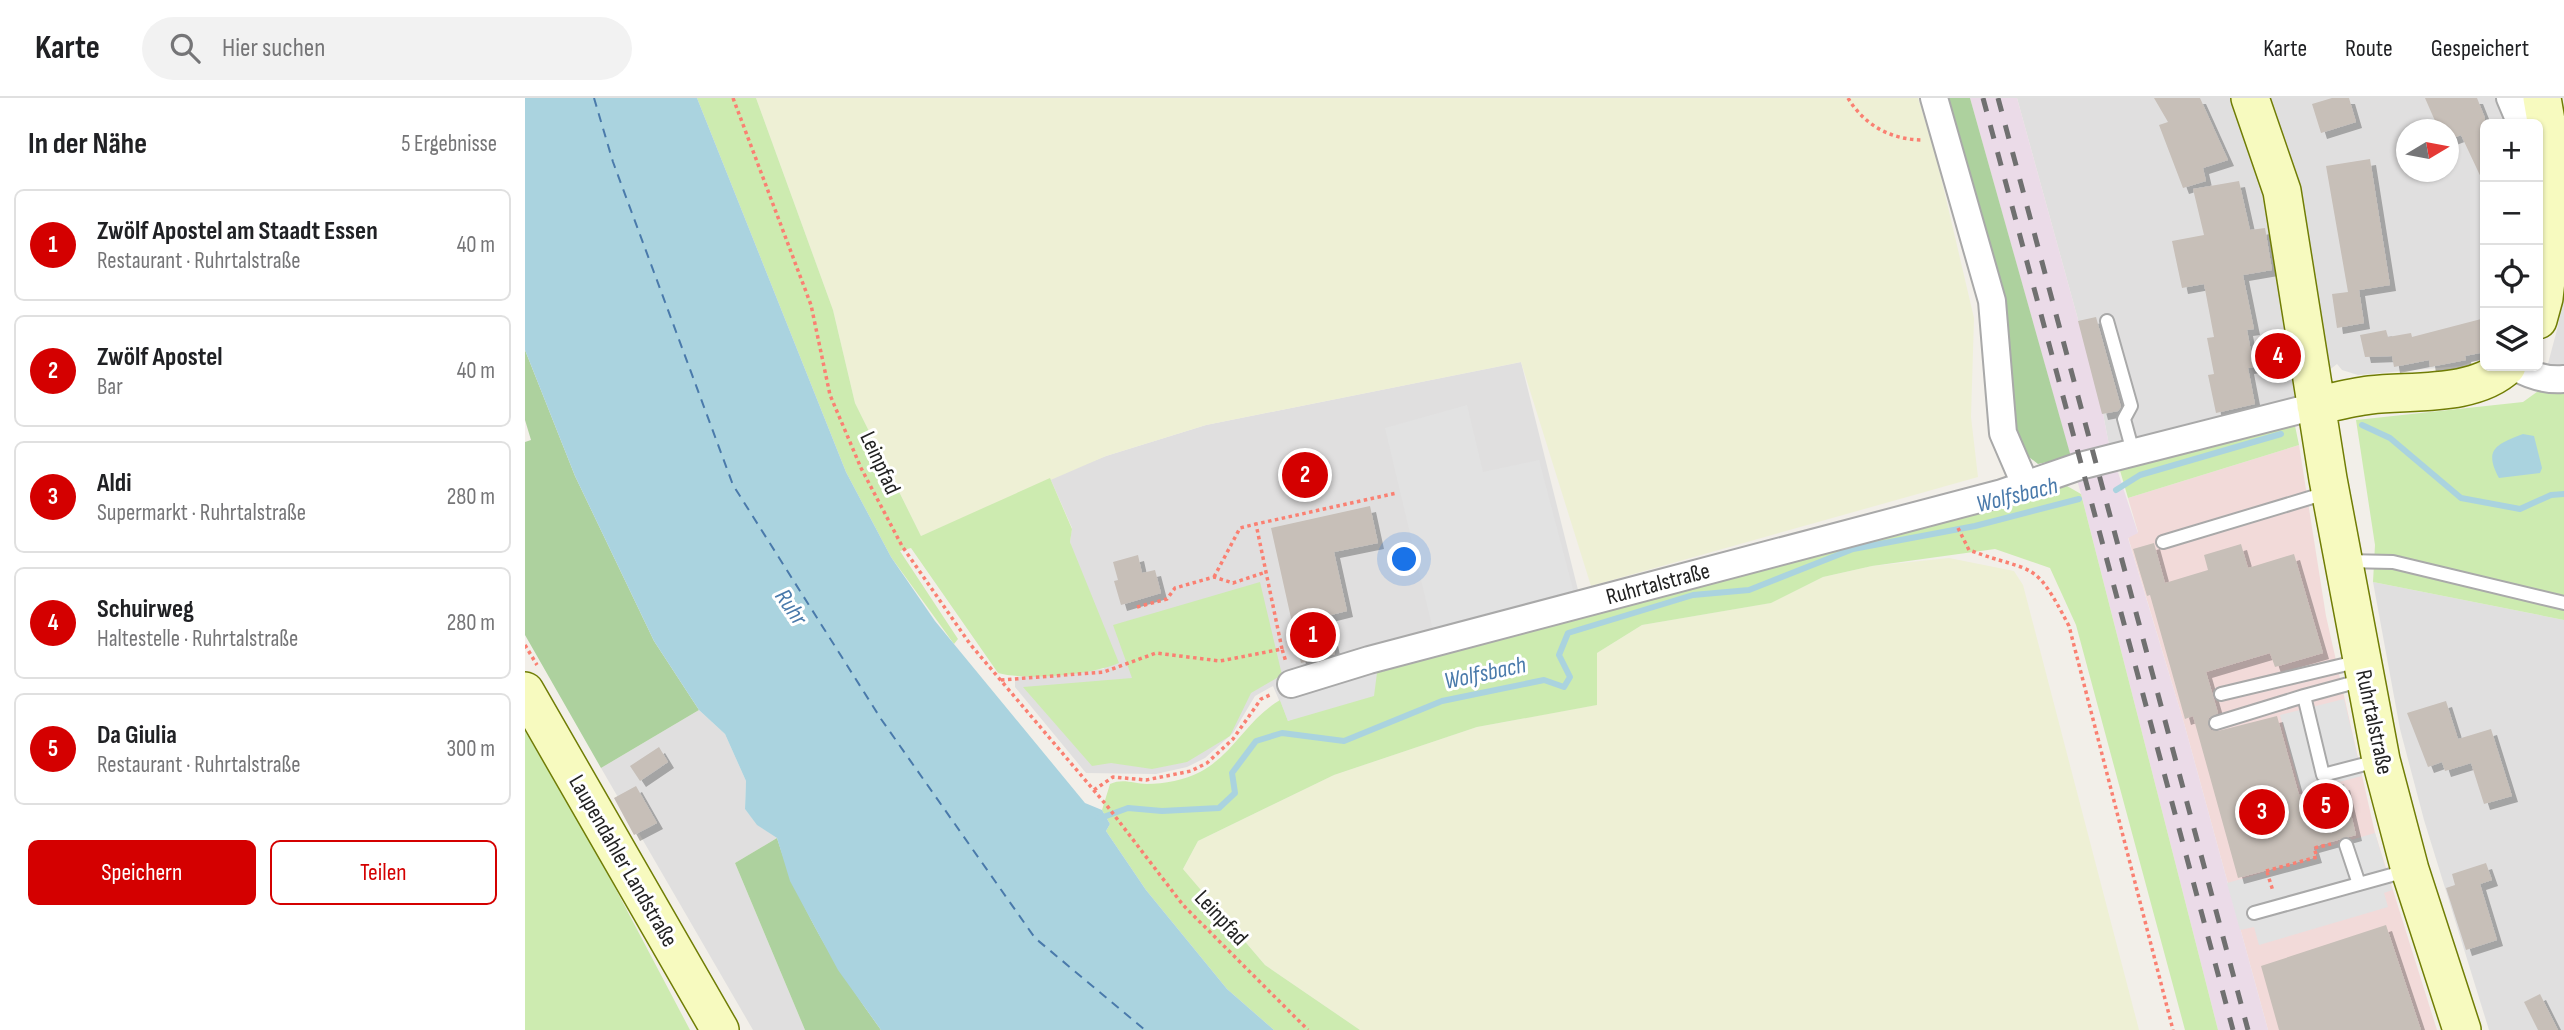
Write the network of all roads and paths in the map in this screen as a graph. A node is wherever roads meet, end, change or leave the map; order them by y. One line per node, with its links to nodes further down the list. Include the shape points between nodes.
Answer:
1 (733, 98): 30 (path, Leinpfad, via 808,297 830,395 861,468 902,545)
2 (1848, 98): 8 (path, via 1878,130 1909,140)
3 (1934, 98): 8 (street)
4 (2250, 98): 15 (main road, Ruhrtalstraße, via 2281,191)
5 (2510, 98): 7 (street)
6 (2542, 98): 9 (main road)
7 (2519, 119)
8 (1946, 140): 17 (street, via 1992,301 2003,433)
9 (2548, 171): 10 (main road, via 2546,286)
10 (2541, 308)
11 (2107, 321): 16 (lane, via 2131,406 2124,419)
12 (2502, 371): 15 (main road, via 2475,385 2366,395)
13 (2522, 371): 14 (street)
14 (2564, 379)
15 (2316, 406): 16 (street, Ruhrtalstraße); 18 (main road, Ruhrtalstraße)
16 (2133, 452): 17 (street, Ruhrtalstraße)
17 (2025, 484): 31 (street, Ruhrtalstraße)
18 (2330, 492): 22 (lane); 23 (main road, Ruhrtalstraße)
19 (1397, 493): 21 (path)
20 (1955, 521): 45 (path, via 1969,550 2036,572 2069,626)
21 (1256, 524): 24 (path); 25 (path, via 1240,528)
22 (2163, 542)
23 (2342, 561): 26 (lane, via 2393,562); 29 (main road, Ruhrtalstraße)
24 (1266, 572): 25 (path, via 1233,583); 28 (path)
25 (1215, 577): 27 (path, via 1175,588 1167,599)
26 (2564, 603)
27 (1137, 607)
28 (1282, 649): 30 (path, via 1220,660 1156,653 1104,672); 31 (path)
29 (2362, 670): 33 (lane); 34 (lane); 36 (main road, Ruhrtalstraße)
30 (1001, 681): 37 (path, Leinpfad)
31 (1291, 684): 37 (path, via 1261,699 1233,739 1207,763 1146,780 1113,777)
32 (525, 691): 43 (main road, Laupendahler Landstraße)
33 (2221, 694)
34 (2304, 696): 35 (lane); 36 (lane, via 2323,775)
35 (2216, 723)
36 (2381, 760): 39 (main road, Ruhrtalstraße)
37 (1094, 790): 44 (path, Leinpfad, via 1183,905)
38 (2341, 844): 40 (lane); 41 (path, via 2315,848 2317,857 2266,870)
39 (2410, 870): 40 (lane); 46 (main road, Ruhrtalstraße)
40 (2359, 884): 41 (lane)
41 (2277, 906): 42 (lane)
42 (2254, 913)
43 (720, 1030)
44 (1308, 1030)
45 (2173, 1030)
46 (2462, 1030)

